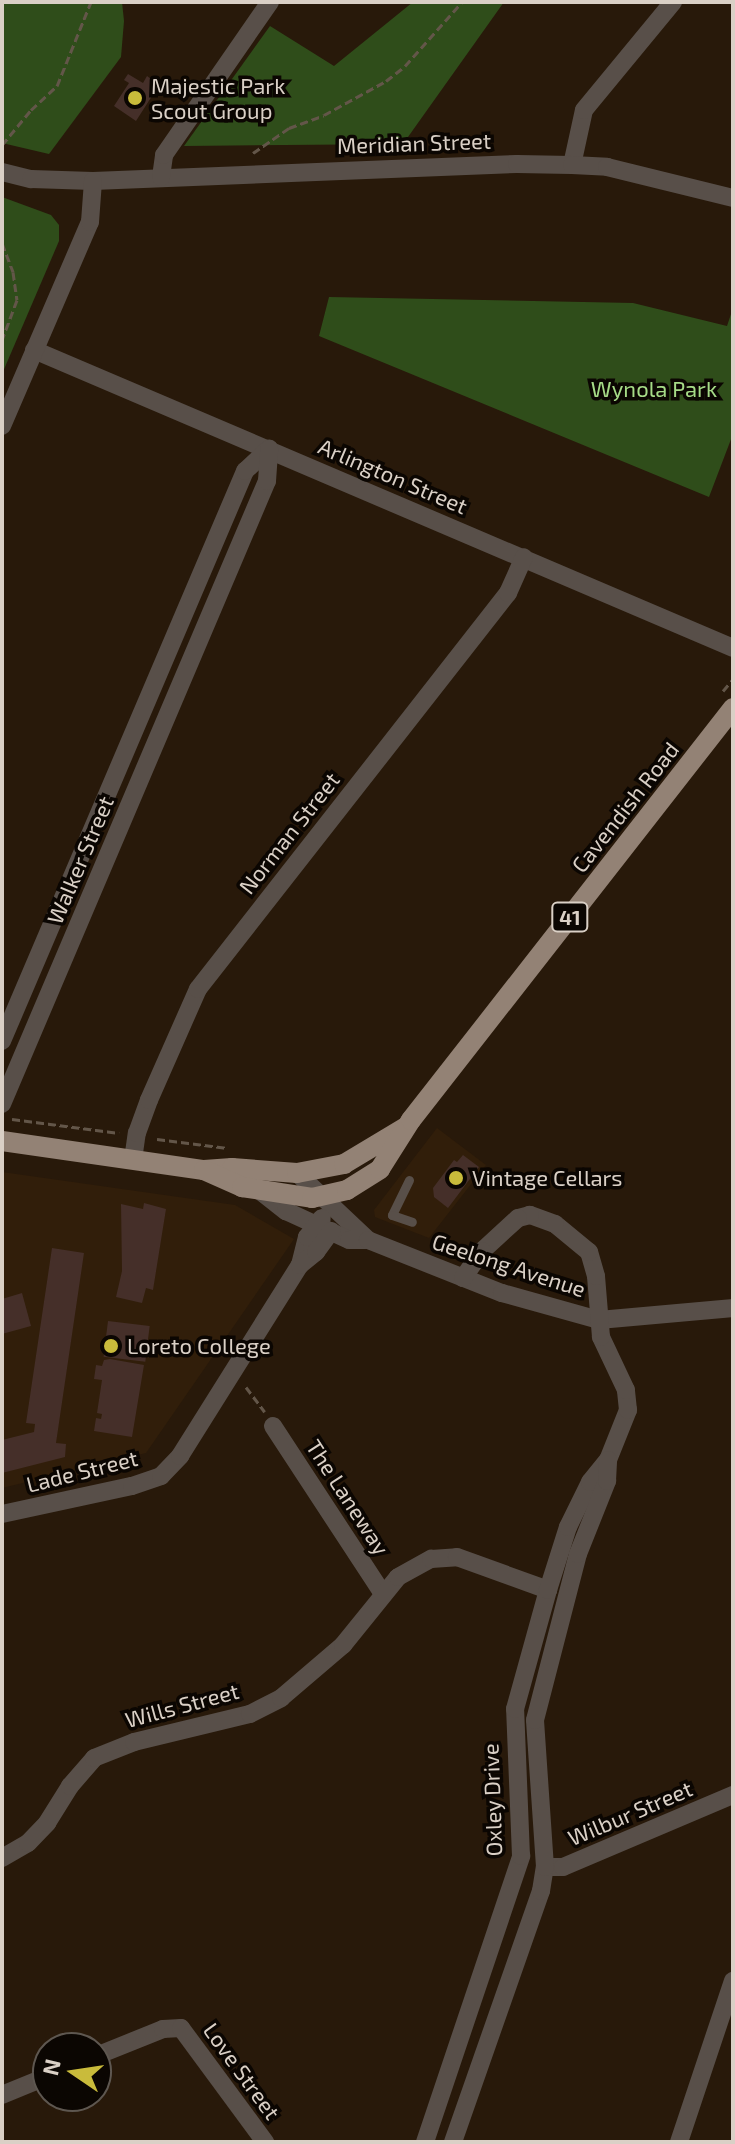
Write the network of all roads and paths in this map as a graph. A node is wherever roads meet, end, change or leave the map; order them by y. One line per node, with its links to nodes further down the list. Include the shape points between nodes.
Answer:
1 (91, 2): 5 (path, via 57,86)
2 (270, 2): 9 (street, via 164,155)
3 (462, 2): 6 (path, via 386,81 289,128)
4 (673, 2): 7 (street, via 584,110)
5 (2, 145)
6 (253, 153)
7 (572, 165): 9 (street, Meridian Street); 11 (street, Meridian Street, via 607,167)
8 (2, 172): 10 (street, Meridian Street, via 31,179)
9 (161, 177): 10 (street, Meridian Street)
10 (93, 181): 14 (street, via 90,222)
11 (733, 198)
12 (2, 243): 13 (path, via 17,300)
13 (2, 340)
14 (34, 350): 15 (street); 16 (street, Arlington Street)
15 (2, 426)
16 (269, 449): 17 (street, Arlington Street); 18 (street, Walker Street, via 245,471); 19 (street, Walker Street, via 267,481)
17 (524, 557): 20 (street, Arlington Street); 30 (street, Norman Street, via 508,593 198,989 149,1100)
18 (179, 626): 19 (street); 23 (street, Walker Street)
19 (202, 635): 24 (street, Walker Street)
20 (733, 648)
21 (733, 679): 22 (path)
22 (724, 704): 25 (main road, Cavendish Road / 41)
23 (2, 1041)
24 (6, 1112): 26 (path)
25 (407, 1125): 32 (main road, Cavendish Road / 41, via 344,1164); 35 (main road, Cavendish Road / 41, via 380,1169 357,1185)
26 (119, 1133)
27 (157, 1139): 29 (path)
28 (2, 1141): 30 (main road, Cavendish Road / 41)
29 (229, 1149)
30 (133, 1160): 31 (main road, Cavendish Road / 41)
31 (204, 1170): 32 (main road, Cavendish Road / 41); 34 (main road, Cavendish Road / 41)
32 (297, 1173): 35 (street, Geelong Avenue)
33 (409, 1180): 37 (lane, via 392,1215)
34 (260, 1191): 35 (main road, Cavendish Road / 41); 38 (street, Geelong Avenue, via 286,1211)
35 (324, 1197): 36 (street, Geelong Avenue)
36 (342, 1213): 38 (street, Lade Street, via 328,1215); 39 (street, Geelong Avenue)
37 (412, 1222)
38 (323, 1228): 39 (street, Geelong Avenue, via 349,1240); 47 (street, Lade Street, via 316,1252 300,1265 180,1456 161,1476)
39 (368, 1240): 40 (street, Geelong Avenue)
40 (463, 1278): 42 (street, Geelong Avenue); 42 (street, Oxley Drive, via 482,1251 518,1218 542,1217 589,1252)
41 (733, 1308): 42 (street, Geelong Avenue)
42 (599, 1320): 46 (street, Oxley Drive, via 601,1337 626,1390 628,1410)
43 (247, 1387): 44 (path)
44 (258, 1401)
45 (273, 1426): 49 (street, The Laneway)
46 (608, 1460): 48 (street, Oxley Drive, via 590,1482 568,1527); 52 (street, Oxley Drive, via 607,1481 578,1554 535,1720)
47 (2, 1514)
48 (548, 1590): 49 (street, Wills Street, via 457,1557 431,1559 398,1577); 58 (street, Oxley Drive, via 515,1709 521,1856)
49 (383, 1594): 51 (street, Wills Street, via 343,1645 281,1698 250,1714 134,1742 94,1758 47,1823 28,1843)
50 (733, 1795): 52 (street, Wilbur Street, via 563,1867)
51 (2, 1858)
52 (545, 1867): 59 (street, Oxley Drive)
53 (733, 1981): 60 (street)
54 (112, 2050): 57 (street, Love Street, via 163,2029 181,2028)
55 (32, 2083): 56 (street)
56 (2, 2095)
57 (265, 2142)
58 (425, 2142)
59 (453, 2142)
60 (679, 2142)

